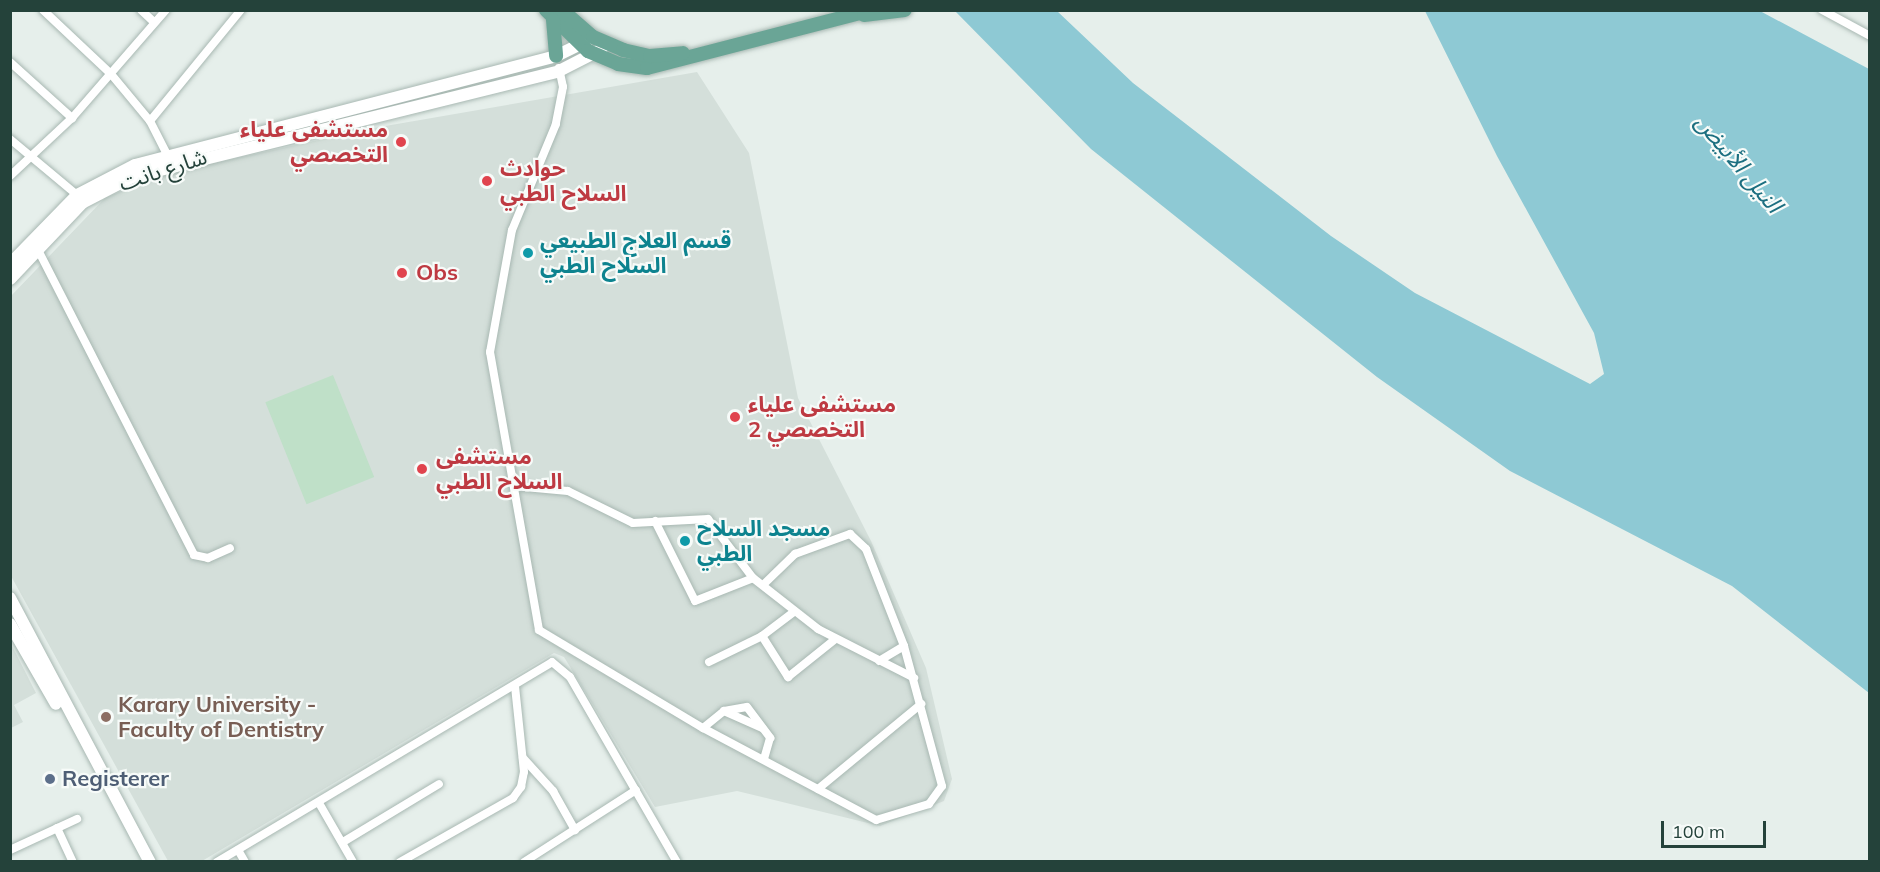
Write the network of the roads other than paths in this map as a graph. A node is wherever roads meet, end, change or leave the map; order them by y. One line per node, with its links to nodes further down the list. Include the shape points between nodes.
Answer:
1 (42, 10): 20 (street)
2 (141, 10): 10 (street)
3 (166, 10): 10 (street)
4 (241, 10): 22 (street)
5 (872, 10): 8 (main road)
6 (905, 10): 8 (main road)
7 (1822, 10): 12 (street)
8 (859, 13): 14 (main road)
9 (554, 14): 11 (main road); 15 (main road); 16 (main road)
10 (154, 22): 20 (street)
11 (593, 36): 13 (main road); 15 (main road, شارع بانت)
12 (1869, 36)
13 (606, 44): 14 (main road, via 650,56); 17 (main road)
14 (744, 45): 17 (main road, via 647,68)
15 (581, 46): 16 (main road, شارع بانت); 17 (main road)
16 (556, 56): 19 (street); 24 (main road, شارع بانت)
17 (597, 56): 19 (main road, شارع بانت)
18 (10, 62): 21 (street)
19 (559, 71): 28 (main road, شارع بانت, via 132,177 82,203); 31 (street, via 563,87 556,123 512,230 490,352)
20 (111, 74): 21 (street); 22 (street)
21 (72, 118): 25 (street)
22 (150, 121): 24 (street)
23 (10, 139): 25 (street)
24 (167, 155): 27 (main road, شارع بانت, via 102,178)
25 (30, 158): 26 (street); 27 (street)
26 (10, 176)
27 (77, 195): 28 (main road, شارع بانت)
28 (35, 244): 29 (main road, شارع بانت); 30 (main road, شارع بانت); 33 (street, via 194,555 208,558)
29 (10, 264)
30 (10, 279)
31 (514, 486): 32 (street, via 568,491 633,523); 49 (street, via 531,595 544,637)
32 (655, 521): 34 (street, via 708,519); 34 (street, via 695,601)
33 (230, 548)
34 (753, 578): 35 (street)
35 (762, 585): 37 (street); 41 (street, via 795,554 850,534 866,549)
36 (10, 598): 46 (main road)
37 (795, 611): 39 (street); 40 (street)
38 (10, 624): 46 (main road)
39 (762, 636): 40 (street, via 788,677); 43 (street)
40 (834, 640): 42 (street)
41 (904, 646): 42 (street); 44 (street)
42 (879, 661): 44 (street)
43 (709, 662)
44 (914, 678): 47 (street)
45 (516, 686): 51 (street); 55 (street, via 545,663 563,669); 56 (street)
46 (57, 696): 64 (main road); 65 (main road)
47 (921, 705): 54 (street); 54 (street, via 942,786 934,801 876,820)
48 (724, 711): 49 (street); 50 (street); 50 (street, via 742,705)
49 (704, 728): 52 (street)
50 (762, 728): 52 (street, via 770,742)
51 (522, 756): 59 (street, via 553,791); 69 (street, via 524,772 513,798)
52 (764, 759): 54 (street)
53 (439, 784): 60 (street)
54 (818, 789)
55 (636, 790): 59 (street); 71 (street)
56 (319, 803): 60 (street); 62 (street)
57 (77, 819): 58 (street)
58 (57, 828): 61 (street); 63 (street)
59 (575, 830): 70 (street)
60 (343, 842): 68 (street)
61 (10, 850)
62 (238, 850): 66 (street); 67 (street)
63 (73, 861)
64 (140, 861)
65 (150, 861)
66 (217, 861)
67 (245, 861)
68 (353, 861)
69 (400, 861)
70 (524, 861)
71 (677, 861)

